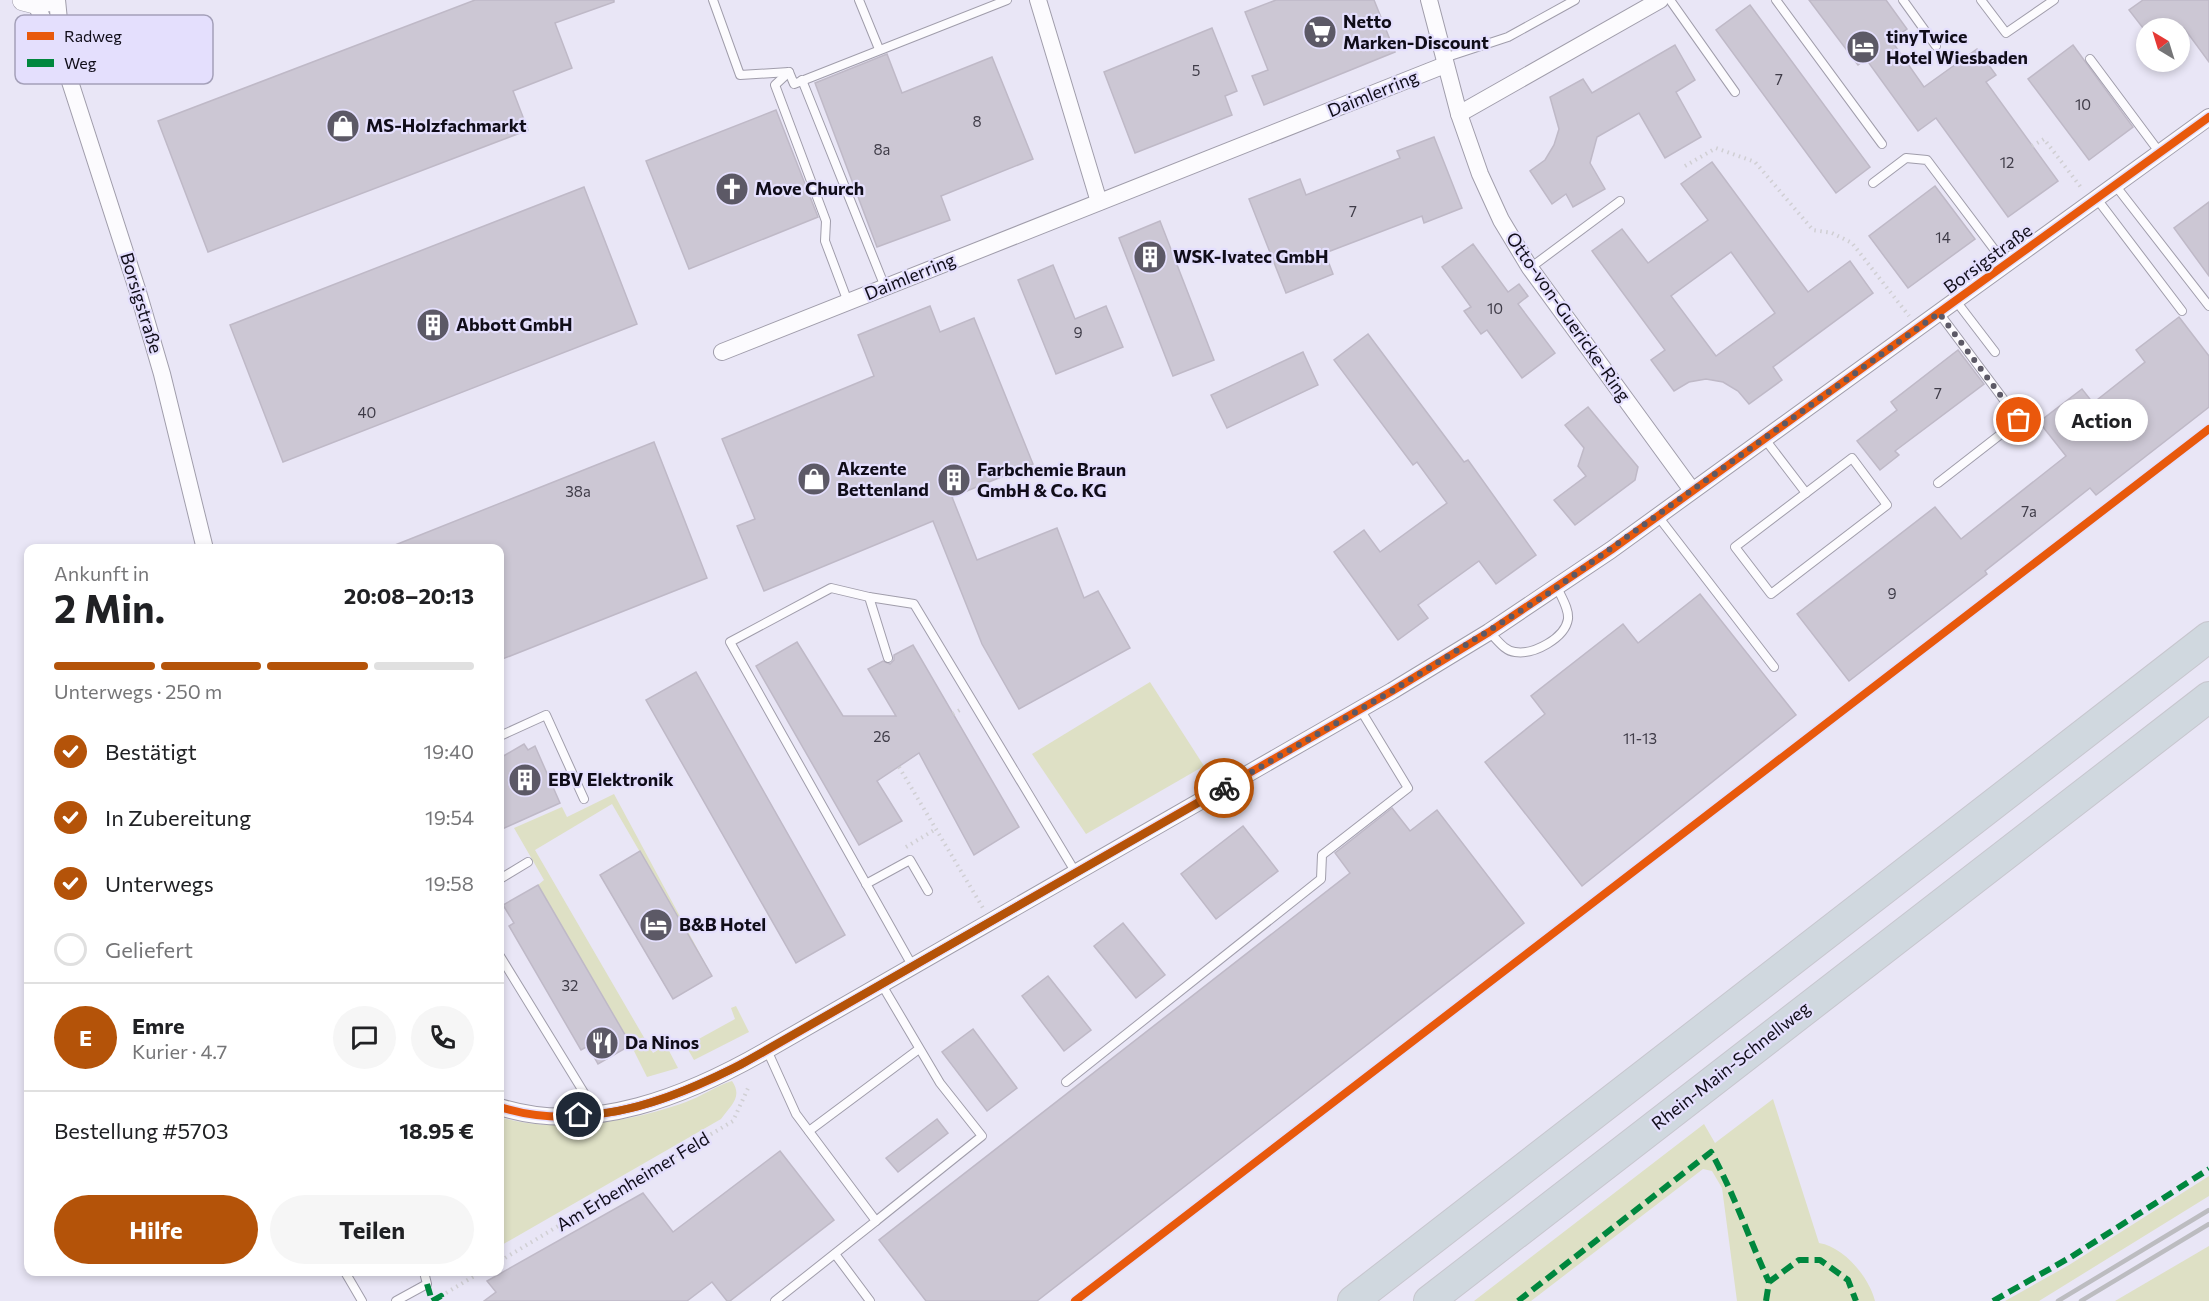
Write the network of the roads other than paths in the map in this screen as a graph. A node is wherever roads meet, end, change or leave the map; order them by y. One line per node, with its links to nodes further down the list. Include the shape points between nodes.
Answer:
1 (712, 0): 17 (lane, via 740,75)
2 (859, 0): 14 (lane)
3 (1007, 0): 14 (lane)
4 (1038, 0): 29 (street)
5 (1429, 0): 16 (street)
6 (1575, 0): 16 (lane, via 1508,37)
7 (1660, 0): 21 (street)
8 (1670, 0): 20 (lane)
9 (1776, 0): 23 (lane)
10 (1903, 0): 13 (lane)
11 (1981, 0): 12 (lane, via 2006,33)
12 (2054, 0)
13 (1936, 46)
14 (879, 49): 18 (lane)
15 (2090, 59): 24 (lane)
16 (1444, 61): 21 (street); 29 (street, Daimlerring)
17 (789, 72): 18 (lane, via 794,84); 34 (lane, via 775,85 826,221 825,241)
18 (802, 80): 32 (lane)
19 (71, 84): 45 (street, Borsigstraße, via 141,302)
20 (1735, 92)
21 (1459, 114): 31 (street, Otto-von-Guericke-Ring, via 1501,220)
22 (2209, 117): 24 (street, Borsigstraße)
23 (1882, 144)
24 (2160, 153): 26 (street, Borsigstraße)
25 (1873, 183): 30 (lane, via 1906,158 1927,160)
26 (2115, 185): 28 (street, Borsigstraße); 35 (lane)
27 (1620, 201): 31 (lane)
28 (2094, 201): 30 (street, Borsigstraße); 36 (lane)
29 (1099, 202): 32 (street, Daimlerring)
30 (2006, 265): 33 (street, Borsigstraße)
31 (1530, 268): 42 (street, Otto-von-Guericke-Ring)
32 (885, 287): 34 (street, Daimlerring)
33 (1956, 301): 37 (street, Borsigstraße); 39 (lane)
34 (848, 302): 38 (street, Daimlerring)
35 (2209, 306)
36 (2182, 311)
37 (1939, 313): 40 (street, Borsigstraße); 41 (lane, via 2019,420)
38 (722, 352)
39 (1995, 352)
40 (1764, 438): 42 (street, Borsigstraße); 43 (lane)
41 (1938, 483)
42 (1691, 489): 44 (street, Borsigstraße)
43 (1806, 493): 43 (lane, via 1736,547 1772,594 1887,506 1851,458)
44 (1656, 515): 46 (street, Borsigstraße); 51 (lane)
45 (204, 544)
46 (1557, 587): 48 (street, Borsigstraße); 48 (lane, via 1568,618 1563,632 1543,645 1515,652 1504,648)
47 (869, 597): 50 (lane); 57 (lane, via 914,604); 59 (lane, via 831,588 730,642)
48 (1490, 632): 53 (street, Borsigstraße)
49 (2209, 637): 78 (highway)
50 (888, 658)
51 (1774, 666)
52 (2209, 698): 79 (highway, Rhein-Main-Schnellweg)
53 (1360, 709): 57 (street, Borsigstraße); 66 (lane, via 1408,788 1322,855 1321,879)
54 (504, 734): 55 (lane, via 546,715)
55 (584, 799)
56 (528, 862): 58 (lane)
57 (1076, 873): 62 (street, Borsigstraße)
58 (504, 877)
59 (866, 884): 60 (lane, via 910,860); 62 (lane)
60 (928, 891)
61 (504, 963): 68 (lane)
62 (912, 967): 63 (street, Borsigstraße)
63 (882, 985): 64 (lane); 65 (street, Borsigstraße)
64 (920, 1049): 69 (lane); 70 (lane, via 940,1083 982,1136)
65 (767, 1050): 68 (street, Borsigstraße, via 683,1092 633,1108); 69 (lane, via 796,1114)
66 (1066, 1082)
67 (504, 1108): 68 (street, Borsigstraße, via 542,1115)
68 (597, 1114)
69 (809, 1131): 70 (lane)
70 (876, 1221): 71 (lane)
71 (835, 1254): 76 (lane); 77 (lane)
72 (347, 1276): 74 (lane)
73 (425, 1276): 75 (lane, via 427,1284)
74 (362, 1301)
75 (396, 1301)
76 (775, 1301)
77 (870, 1301)
78 (1353, 1301)
79 (1428, 1301)

